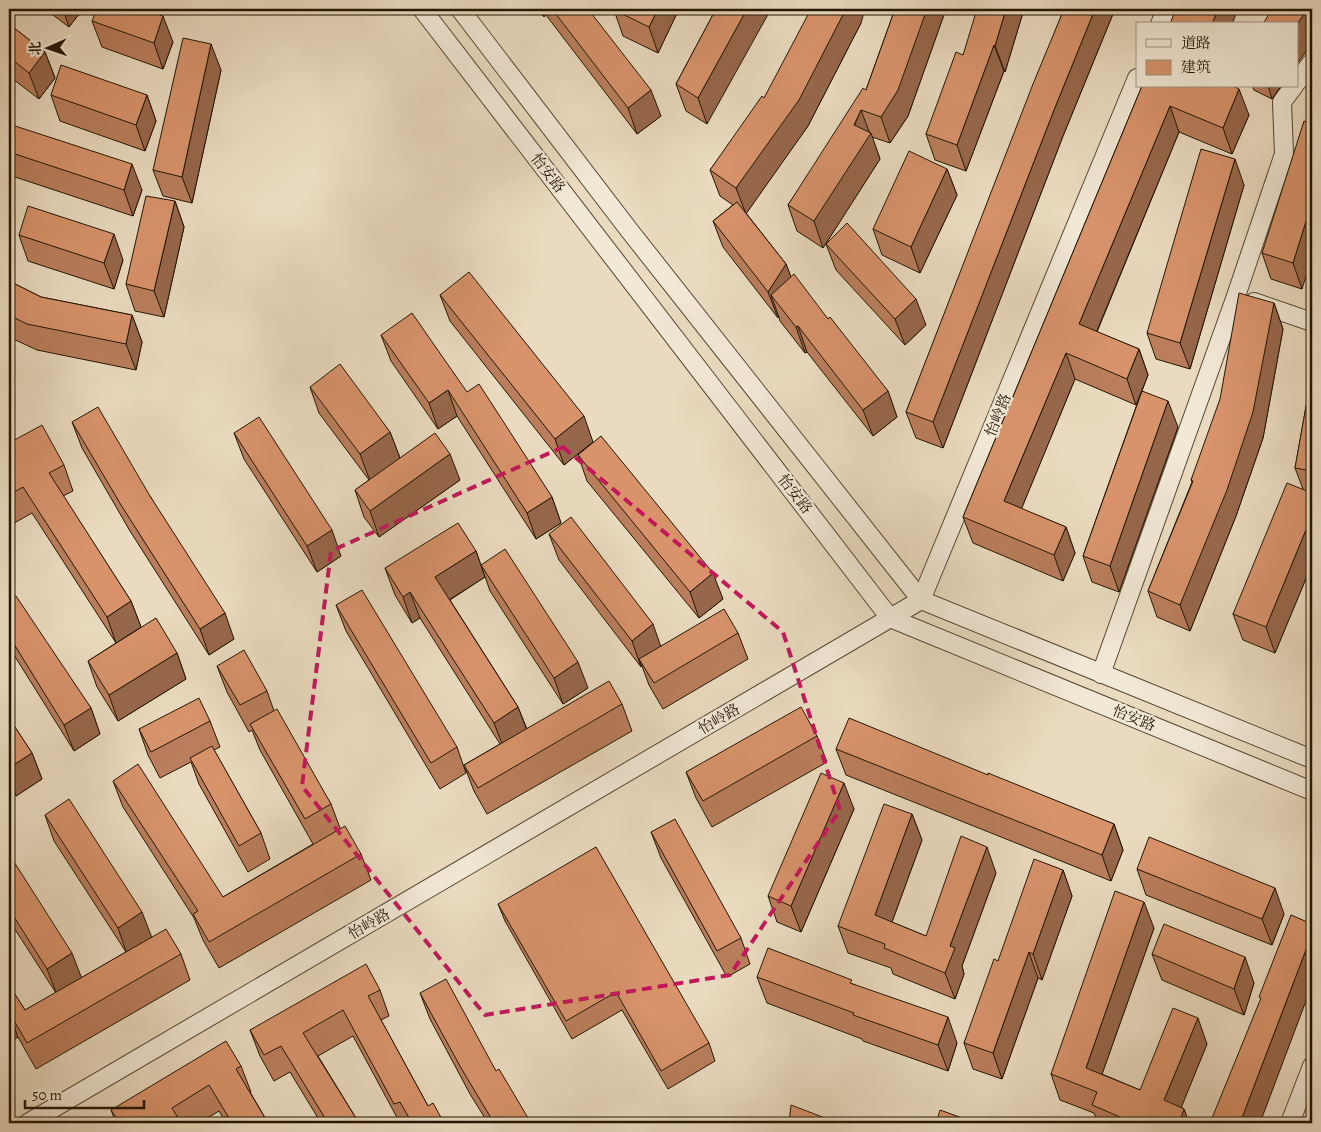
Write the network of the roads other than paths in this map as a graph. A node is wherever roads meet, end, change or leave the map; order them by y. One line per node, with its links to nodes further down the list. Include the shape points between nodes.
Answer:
1 (422, 9): 12 (street, 怡安路)
2 (460, 9): 11 (street, 怡安路, via 647,254)
3 (1166, 9): 4 (street)
4 (1161, 22)
5 (1312, 62): 7 (street)
6 (1136, 80): 11 (street, 怡岭路)
7 (1298, 81)
8 (1292, 88): 9 (street, via 1282,102 1284,154)
9 (1236, 296): 10 (street); 13 (street)
10 (1312, 322)
11 (921, 600): 12 (street, 怡岭路); 13 (street, 怡安路)
12 (890, 618): 15 (street, 怡安路); 17 (street, 怡岭路)
13 (1101, 674): 14 (street, 怡安路)
14 (1312, 759)
15 (1312, 791)
16 (1312, 1066): 18 (street)
17 (28, 1123)
18 (1290, 1123)

